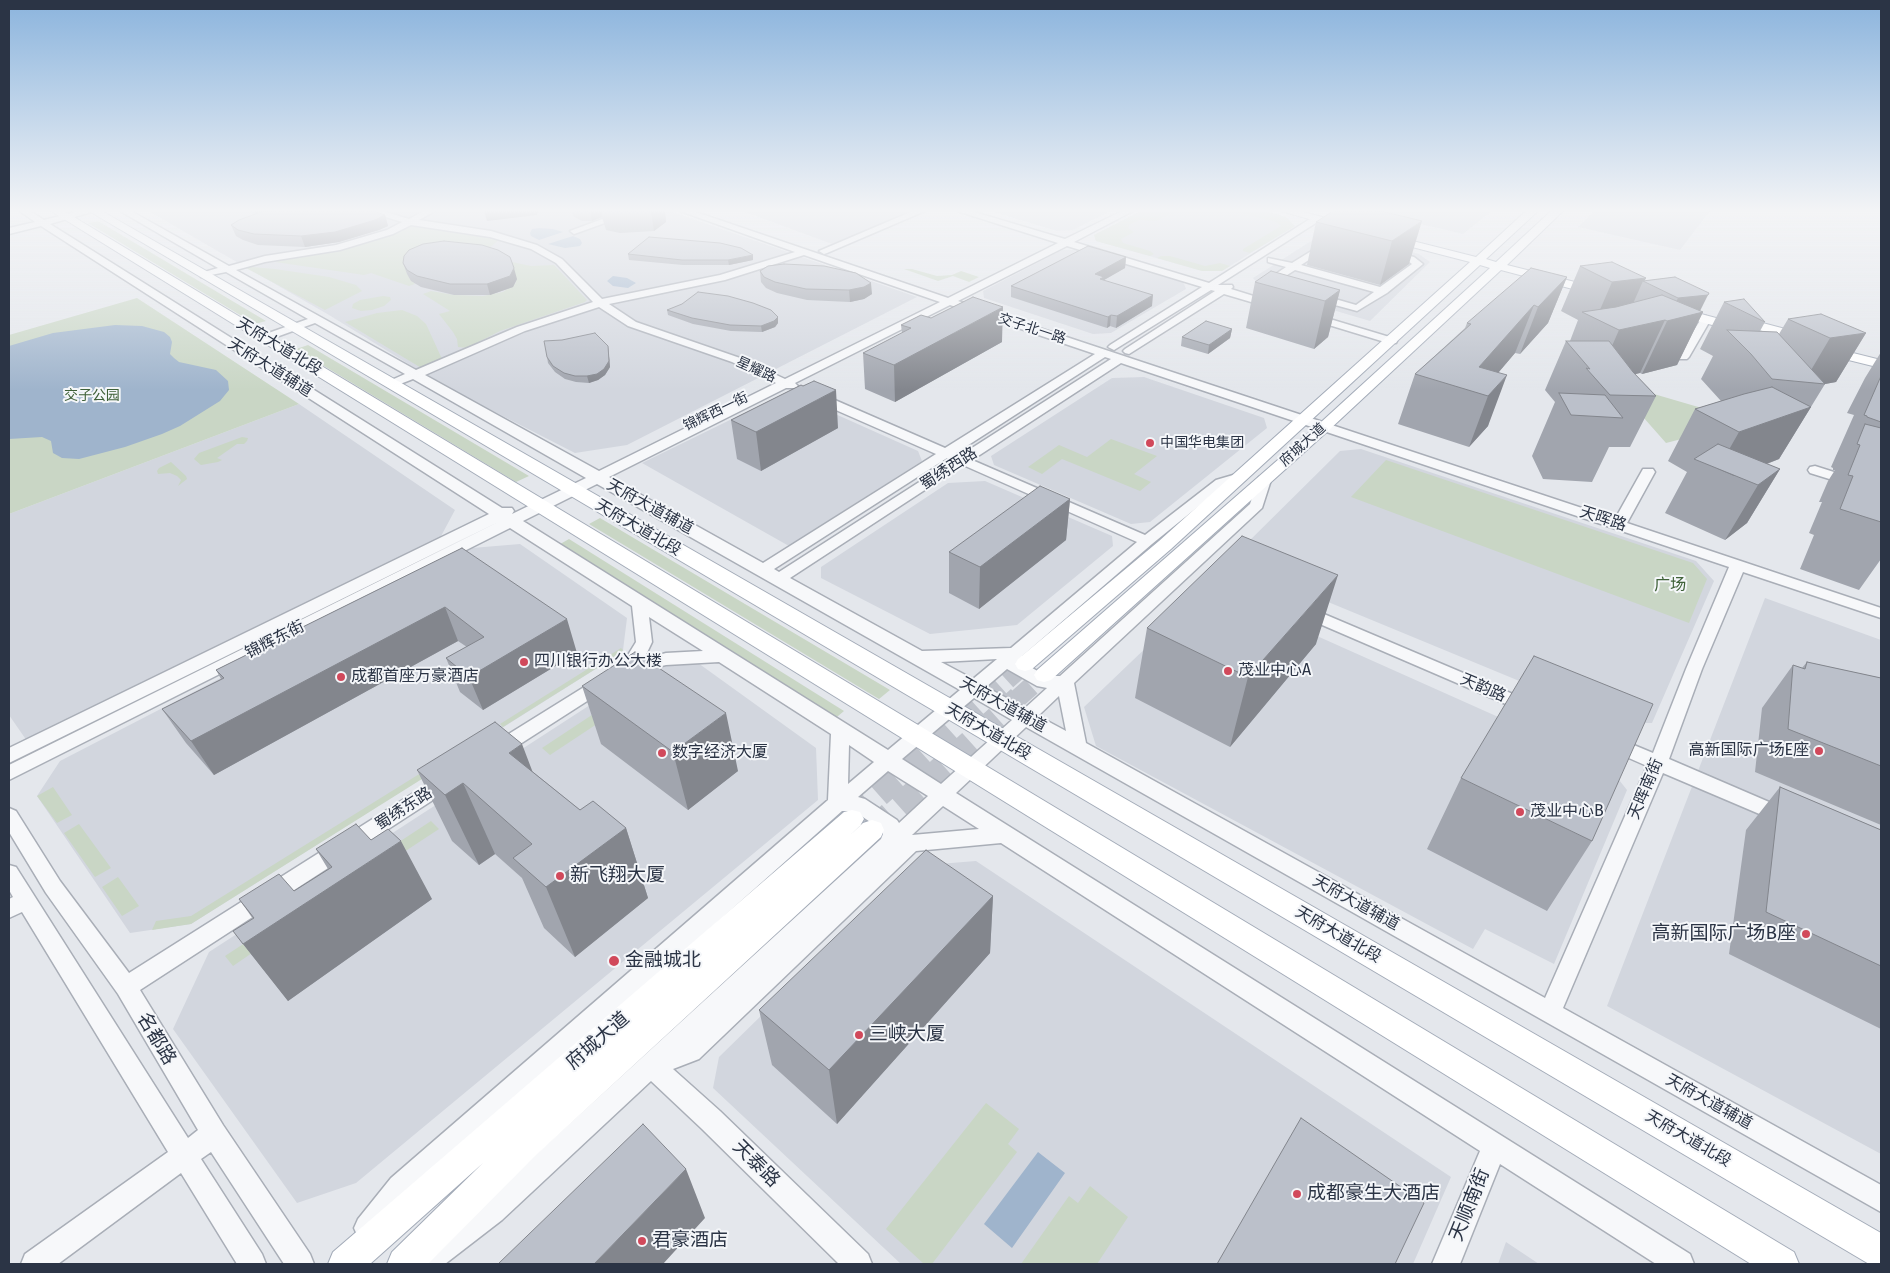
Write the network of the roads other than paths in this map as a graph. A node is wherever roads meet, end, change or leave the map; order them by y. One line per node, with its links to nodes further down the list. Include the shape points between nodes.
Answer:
1 (134, 270): 53 (street, 天府大道辅道)
2 (147, 270): 32 (main road, 天府大道北段)
3 (196, 270): 20 (main road, 天府大道北段)
4 (221, 270): 20 (street)
5 (229, 270): 30 (street, 天府大道辅道)
6 (568, 270): 26 (street, 星耀路)
7 (747, 270): 26 (street)
8 (863, 270): 25 (street, 交子北一路)
9 (877, 270): 25 (street, 交子北一路)
10 (1006, 270): 25 (street, 锦辉西一街)
11 (1167, 270): 21 (street)
12 (1232, 270): 21 (street, 蜀绣西路)
13 (1254, 270): 22 (street, 蜀绣西路)
14 (1286, 270): 27 (street, via 1269,282)
15 (1310, 270): 23 (street)
16 (1409, 270): 23 (street)
17 (1470, 270): 33 (main road, 府城大道)
18 (1495, 270): 42 (main road, 府城大道)
19 (1527, 270): 24 (main road)
20 (204, 275): 31 (main road, 天府大道北段)
21 (1212, 284): 22 (street); 34 (street, 蜀绣西路)
22 (1226, 288): 28 (street); 34 (street, 蜀绣西路)
23 (1383, 290): 27 (street, via 1357,308)
24 (1612, 292)
25 (952, 298): 34 (street, 交子北一路); 39 (street, 锦辉西一街)
26 (600, 303): 38 (street, via 528,326); 39 (street, 星耀路, via 632,324 736,360)
27 (1307, 305): 33 (street)
28 (1284, 306)
29 (1706, 319): 35 (street); 36 (main road, via 1664,305); 37 (main road)
30 (318, 320): 31 (street); 38 (street, 天府大道辅道)
31 (294, 328): 32 (street); 40 (main road, 天府大道北段)
32 (264, 338): 52 (main road, 天府大道北段)
33 (1395, 338): 41 (main road, 府城大道)
34 (1117, 353): 41 (street, 交子北一路); 43 (street, 蜀绣西路); 44 (street, 蜀绣西路)
35 (1683, 357)
36 (1881, 358)
37 (1881, 364)
38 (415, 375): 40 (street); 47 (street, 天府大道辅道)
39 (783, 382): 43 (street, 星耀路); 47 (street, 锦辉西一街)
40 (391, 384): 50 (main road, 天府大道北段)
41 (1308, 417): 42 (street, 交子北一路); 48 (main road, 府城大道)
42 (1328, 423): 49 (main road, 府城大道); 54 (street, 天晖路)
43 (948, 453): 44 (street, 星耀路); 57 (street, 蜀绣西路)
44 (964, 460): 55 (street, 星耀路); 58 (street, 蜀绣西路)
45 (1814, 470): 51 (street)
46 (1648, 472): 54 (street)
47 (595, 476): 50 (street, 锦辉西一街); 57 (street, 天府大道辅道)
48 (1240, 477): 55 (street, via 1221,483 1206,493); 65 (main road, 府城大道, via 1165,545)
49 (1264, 480): 67 (main road, 府城大道); 68 (street, via 1258,506 1204,568)
50 (568, 487): 52 (street, 锦辉西一街); 70 (main road, 天府大道北段)
51 (1881, 491)
52 (535, 503): 53 (street, 锦辉东街); 75 (main road, 天府大道北段)
53 (506, 518): 59 (street, 天府大道辅道); 78 (street, 锦辉东街); 83 (street, 锦辉东街)
54 (1621, 522): 56 (street, 天晖路); 61 (street, 天晖路)
55 (1147, 541): 65 (street)
56 (1738, 565): 62 (street, 天晖路); 81 (street, 天晖南街)
57 (762, 570): 58 (street, 天府大道辅道)
58 (778, 579): 64 (street, 天府大道辅道)
59 (640, 603): 63 (street, 天府大道辅道); 66 (street, via 644,642)
60 (1286, 603): 71 (street, 天韵路)
61 (1881, 605)
62 (1881, 613)
63 (723, 656): 66 (street, via 666,659); 73 (street, 天府大道辅道)
64 (918, 658): 65 (street); 69 (street, 天府大道辅道)
65 (1019, 659): 68 (street, via 1012,665 1043,682); 69 (street)
66 (629, 667): 79 (street)
67 (1044, 675)
68 (1065, 682): 72 (street); 77 (street)
69 (973, 688): 70 (street); 72 (street, 天府大道辅道)
70 (949, 709): 75 (street); 76 (main road, 天府大道北段)
71 (1540, 712)
72 (1026, 718): 76 (street); 77 (street, 天府大道辅道)
73 (840, 730): 80 (street, 天府大道辅道); 87 (street)
74 (1594, 735): 81 (street)
75 (917, 736): 80 (street); 82 (main road, 天府大道北段)
76 (1001, 740): 82 (street); 101 (main road, 天府大道北段)
77 (1078, 748): 93 (street, 天府大道辅道)
78 (9, 756)
79 (483, 758)
80 (888, 760): 85 (street, 天府大道辅道); 87 (street)
81 (1658, 763): 88 (street); 93 (street, 天晖南街)
82 (970, 769): 85 (street); 112 (main road, 天府大道北段)
83 (9, 772)
84 (460, 774): 92 (street, 蜀绣东路)
85 (942, 795): 87 (street); 89 (street, 天府大道辅道)
86 (9, 816): 92 (street, 名都路, via 53,887)
87 (863, 824): 94 (street); 105 (street, via 400,1187); 106 (main road, 府城大道); 107 (main road, 府城大道)
88 (1801, 824)
89 (1005, 835): 94 (street, via 911,843 690,1051); 96 (street, 天府大道辅道)
90 (9, 874): 91 (street)
91 (17, 904): 97 (street)
92 (126, 987): 95 (street, 名都路)
93 (1550, 1012): 98 (street, 天府大道辅道)
94 (652, 1066): 108 (street, via 494,1211); 109 (street, 天泰路)
95 (214, 1134): 97 (street); 104 (street, 名都路)
96 (1495, 1146): 110 (street, 天顺南街); 111 (street, 天府大道辅道)
97 (184, 1156): 102 (street); 103 (street)
98 (1830, 1170): 99 (street, 天府大道辅道); 100 (street)
99 (1881, 1198)
100 (1881, 1210)
101 (1881, 1252)
102 (35, 1264)
103 (252, 1264)
104 (300, 1264)
105 (337, 1264)
106 (345, 1264)
107 (404, 1264)
108 (423, 1264)
109 (858, 1264)
110 (1446, 1264)
111 (1680, 1264)
112 (1782, 1264)

